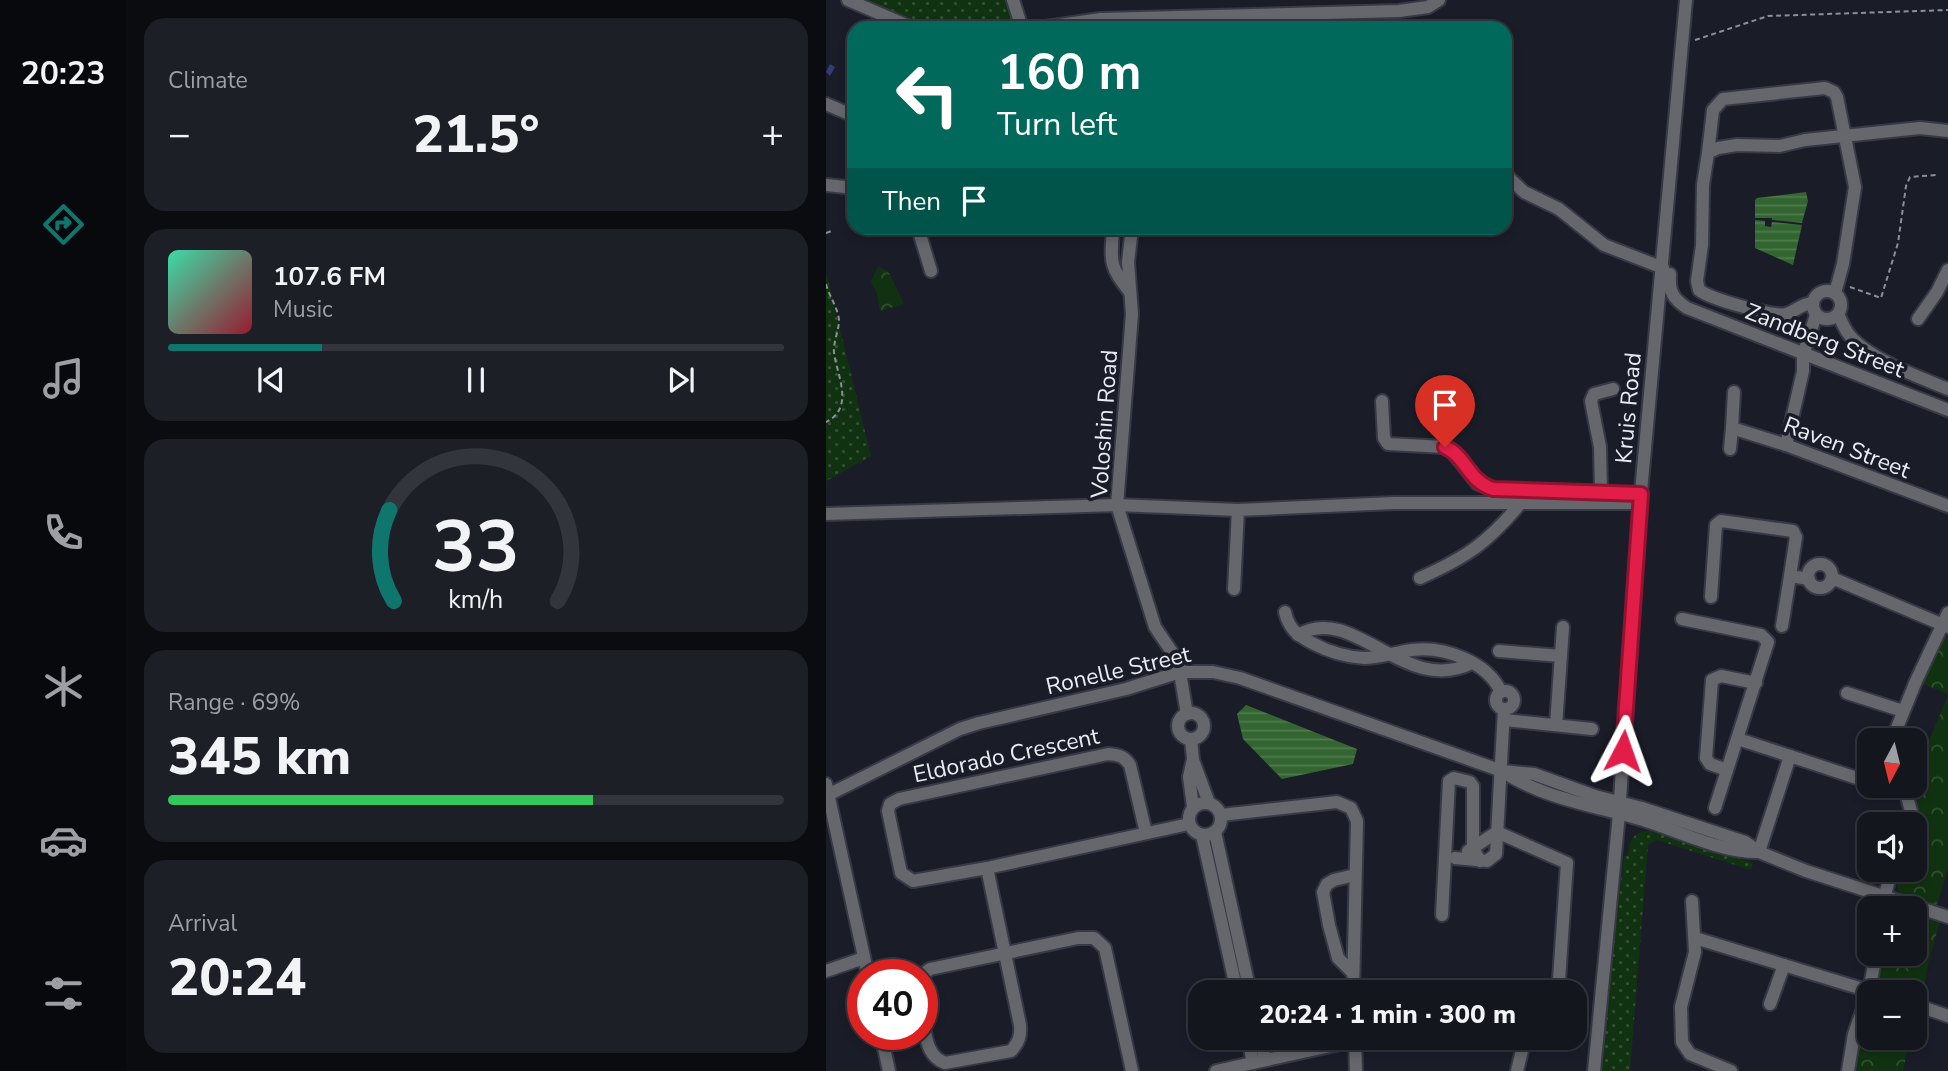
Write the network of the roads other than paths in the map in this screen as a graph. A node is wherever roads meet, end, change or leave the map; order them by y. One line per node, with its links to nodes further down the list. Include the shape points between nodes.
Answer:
1 (848, 0): 5 (street)
2 (1013, 0): 6 (street)
3 (1439, 0): 9 (street, via 1428,7 1399,11)
4 (1686, 0): 15 (street, Kruis Road)
5 (897, 21)
6 (1020, 21)
7 (1087, 21): 8 (street)
8 (1126, 21)
9 (1192, 21)
10 (826, 104): 11 (street)
11 (847, 113)
12 (1948, 131): 13 (street, via 1920,128)
13 (1843, 138): 14 (street, via 1780,146 1737,145); 14 (street, via 1837,97 1825,88 1812,89 1723,99 1713,110); 25 (street, via 1855,187)
14 (1708, 153): 28 (street, via 1699,290 1720,300 1782,314 1800,305)
15 (1670, 174): 22 (street, Kruis Road); 27 (street, via 1669,287)
16 (1512, 181): 22 (street, via 1524,192 1559,209 1604,245)
17 (826, 185): 18 (street)
18 (847, 187)
19 (920, 235): 24 (street)
20 (1113, 235): 26 (street, via 1113,269)
21 (1131, 235): 26 (street, Voloshin Road)
22 (1663, 268): 30 (street, Kruis Road)
23 (1948, 270): 31 (street)
24 (931, 271)
25 (1837, 288): 28 (street, via 1819,292); 29 (street)
26 (1130, 292): 44 (street, Voloshin Road)
27 (1687, 308): 30 (street); 32 (street, Zandberg Street)
28 (1818, 312): 29 (street, via 1830,319); 32 (street)
29 (1838, 314): 34 (street, via 1850,336 1872,353)
30 (1657, 318): 42 (street, Kruis Road)
31 (1918, 319)
32 (1807, 356): 37 (street, Zandberg Street); 39 (street)
33 (1614, 388): 41 (street, via 1594,394 1591,401 1600,447)
34 (1948, 389)
35 (1734, 392): 38 (street)
36 (1382, 401): 41 (street, via 1388,444 1450,449 1478,484 1493,489)
37 (1948, 410)
38 (1732, 428): 39 (street, Raven Street); 40 (street)
39 (1786, 445): 45 (street, Raven Street)
40 (1730, 449)
41 (1601, 491): 42 (street)
42 (1641, 498): 43 (street); 79 (street, Kruis Road)
43 (1520, 504): 46 (street, via 1394,503); 49 (street, via 1481,546)
44 (1117, 505): 46 (street); 47 (street); 62 (street, Voloshin Road, via 1155,627 1174,652)
45 (1948, 506)
46 (1238, 510): 50 (street)
47 (826, 514)
48 (1790, 576): 51 (street, via 1793,531 1721,520 1716,525); 54 (street, via 1809,579 1810,571 1820,565 1830,570 1832,578); 55 (street)
49 (1420, 578)
50 (1234, 589)
51 (1711, 597)
52 (1285, 612): 57 (street)
53 (1682, 619): 63 (street, via 1765,638 1768,648)
54 (1946, 622): 65 (street)
55 (1782, 626)
56 (1563, 627): 60 (street)
57 (1298, 635): 59 (street, via 1347,657); 59 (street, via 1315,627 1339,630)
58 (1499, 651): 60 (street)
59 (1387, 654): 61 (street, via 1432,650); 61 (street, via 1434,671)
60 (1561, 656): 67 (street)
61 (1472, 663): 66 (street, via 1497,684 1501,692 1496,702)
62 (1180, 673): 72 (street, Voloshin Road, via 1187,714 1178,727 1182,735 1191,738); 74 (street, Ronelle Street, via 1213,672 1240,678); 76 (street, Ronelle Street, via 960,729)
63 (1756, 682): 70 (street); 73 (street, via 1721,676 1712,680 1706,758)
64 (1847, 693): 65 (street)
65 (1903, 711): 68 (street)
66 (1504, 714): 67 (street); 74 (street)
67 (1556, 725): 69 (street)
68 (1897, 728)
69 (1592, 729)
70 (1738, 739): 71 (street); 73 (street)
71 (1790, 756): 75 (street); 88 (street)
72 (1193, 759): 77 (street); 78 (street, via 1189,777)
73 (1727, 770): 80 (street)
74 (1502, 771): 79 (street, Ronelle Street, via 1534,774); 84 (street)
75 (1857, 778)
76 (827, 790): 100 (street)
77 (1209, 803): 78 (street); 81 (street)
78 (1193, 807): 82 (street)
79 (1620, 808): 88 (street, Ronelle Street, via 1745,842); 127 (street, Kruis Road)
80 (1715, 808)
81 (1221, 815): 83 (street); 92 (street, via 1343,803 1357,821)
82 (1189, 824): 85 (street, Eldorado Crescent); 86 (street)
83 (1215, 832): 86 (street); 106 (street)
84 (1497, 832): 87 (street); 90 (street, via 1496,854); 108 (street, via 1567,863)
85 (1146, 833): 91 (street, Eldorado Crescent); 91 (street, Eldorado Crescent, via 1130,765 1117,754 890,804 897,860 906,878 922,881)
86 (1202, 835): 105 (street)
87 (1473, 848): 89 (street); 89 (street, via 1473,786 1454,778 1449,780); 90 (street)
88 (1759, 852): 93 (street, Ronelle Street)
89 (1450, 858): 90 (street); 96 (street)
90 (1480, 862)
91 (987, 868): 99 (street)
92 (1355, 875): 104 (street); 104 (street, via 1334,880 1323,892 1338,958)
93 (1867, 896)
94 (1692, 901): 98 (street)
95 (1927, 912): 97 (street, Ronelle Street)
96 (1442, 915)
97 (1948, 917)
98 (1696, 939): 101 (street); 128 (street, via 1681,1007 1682,1042 1690,1054)
99 (1005, 953): 102 (street); 115 (street, via 1021,1034 1017,1044 1011,1051 957,1063 936,1060); 123 (street, via 1086,936 1100,942)
100 (864, 958): 103 (street)
101 (1784, 965): 109 (street); 110 (street)
102 (938, 967)
103 (826, 971)
104 (1353, 973): 107 (street)
105 (1234, 980)
106 (1247, 980)
107 (1353, 980)
108 (1559, 980)
109 (1857, 988)
110 (1770, 1004)
111 (1927, 1009): 112 (street)
112 (1948, 1016)
113 (1857, 1026): 129 (street)
114 (884, 1050): 122 (street)
115 (930, 1050)
116 (1254, 1050): 121 (street)
117 (1259, 1050): 121 (street)
118 (1309, 1050): 121 (street)
119 (1358, 1050): 125 (street)
120 (1523, 1050): 126 (street)
121 (1259, 1061): 124 (street)
122 (889, 1071)
123 (1132, 1071)
124 (1216, 1071)
125 (1356, 1071)
126 (1517, 1071)
127 (1594, 1071)
128 (1731, 1071)
129 (1848, 1071)

